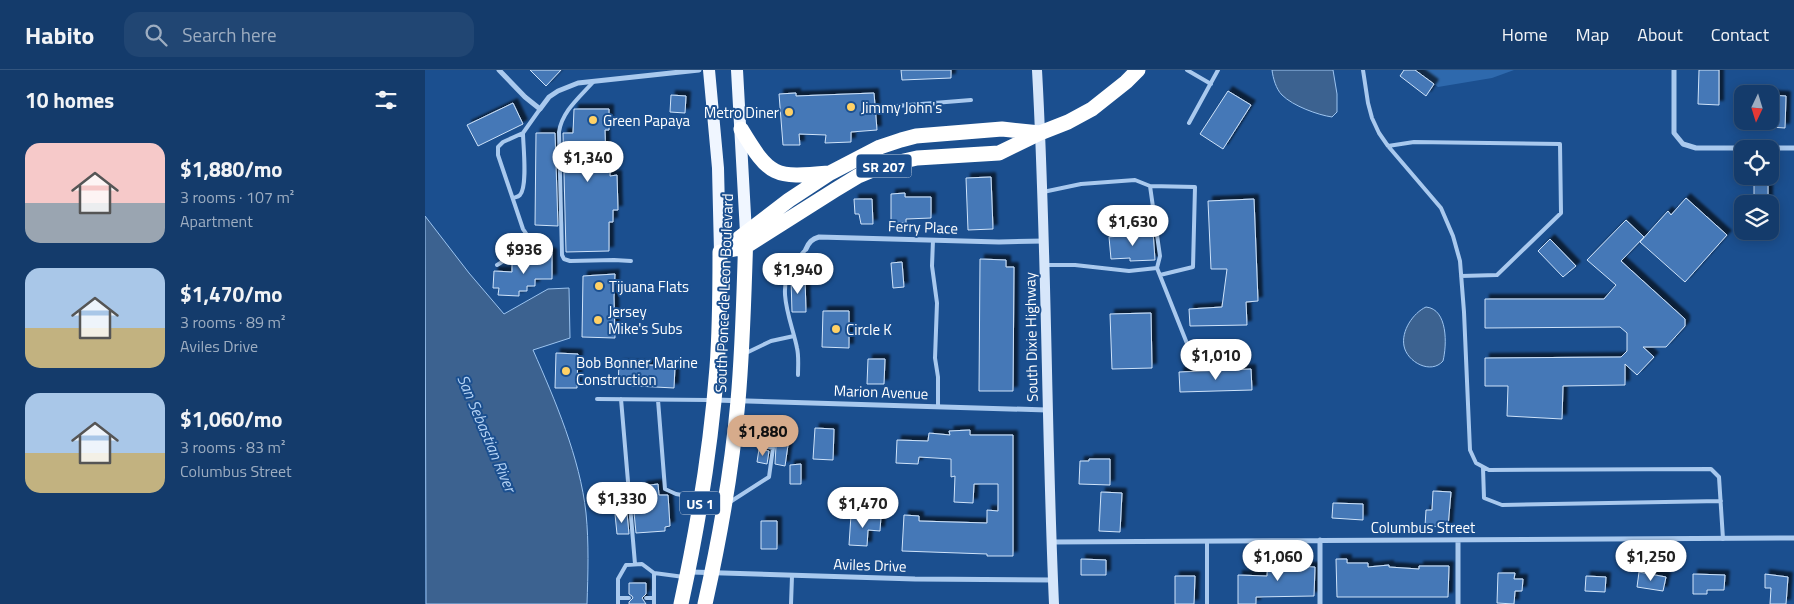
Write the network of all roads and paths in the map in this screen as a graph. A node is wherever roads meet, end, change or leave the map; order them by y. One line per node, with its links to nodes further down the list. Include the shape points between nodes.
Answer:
1 (499, 70): 15 (street)
2 (699, 70): 11 (street)
3 (709, 70): 30 (main road, South Ponce de Leon Boulevard / US 1)
4 (737, 70): 17 (main road, South Ponce de Leon Boulevard / US 1)
5 (1037, 70): 19 (main road, South Dixie Highway)
6 (1139, 70): 19 (highway, SR 207, via 1092,109)
7 (1187, 70): 12 (lane)
8 (1218, 70): 12 (lane)
9 (1363, 70): 20 (lane, via 1367,103)
10 (1673, 70): 21 (street, via 1674,133 1683,144 1696,148)
11 (594, 81): 15 (street, via 558,91); 31 (lane, via 565,114 559,132 562,255 570,260)
12 (1211, 84): 16 (lane)
13 (971, 100): 14 (lane)
14 (884, 107)
15 (540, 109): 18 (lane)
16 (1189, 123)
17 (741, 129): 22 (highway, via 763,163 772,170 786,175); 26 (main road, South Ponce de Leon Boulevard / US 1)
18 (523, 133): 25 (lane, via 524,182 522,192); 25 (lane, via 498,147)
19 (1040, 133): 22 (highway, SR 207, via 1002,129 916,136 880,147); 24 (main road, South Dixie Highway); 26 (highway, SR 207, via 999,153 917,158 881,166)
20 (1388, 146): 36 (lane, via 1441,208 1453,236); 36 (lane, via 1414,142 1560,144 1561,213 1497,275)
21 (1794, 148)
22 (830, 173): 26 (highway, SR 207)
23 (1150, 186): 24 (lane, via 1135,180 1081,184); 34 (lane, via 1160,256); 35 (lane, via 1195,187 1193,268)
24 (1042, 192): 28 (main road, South Dixie Highway)
25 (513, 198): 32 (lane, via 529,243 527,248)
26 (745, 240): 30 (highway, SR 207); 39 (highway, South Ponce de Leon Boulevard / US 1)
27 (933, 240): 28 (street, Ferry Place); 29 (street, Ferry Place, via 819,237 813,239); 46 (lane)
28 (1044, 240): 33 (main road, South Dixie Highway)
29 (806, 249): 37 (lane, via 793,264 785,286 787,313)
30 (721, 252): 44 (highway, South Ponce de Leon Boulevard / US 1)
31 (631, 261)
32 (497, 265)
33 (1044, 266): 34 (lane, via 1075,265 1129,271); 47 (main road, South Dixie Highway)
34 (1157, 268): 35 (lane)
35 (1160, 275): 38 (lane, via 1188,346)
36 (1461, 276): 49 (lane, via 1470,450 1476,463)
37 (794, 336): 39 (lane); 40 (lane)
38 (1245, 348)
39 (741, 355): 45 (highway, South Ponce de Leon Boulevard / US 1)
40 (799, 375)
41 (597, 399): 42 (lane)
42 (621, 399): 43 (lane); 59 (lane)
43 (658, 400): 44 (lane); 50 (lane, via 665,490)
44 (714, 400): 45 (street, Marion Avenue); 50 (highway, South Ponce de Leon Boulevard / US 1)
45 (738, 401): 46 (street, Marion Avenue); 48 (highway, South Ponce de Leon Boulevard / US 1)
46 (938, 406): 47 (street, Marion Avenue)
47 (1047, 410): 58 (main road, South Dixie Highway)
48 (734, 440): 52 (highway, South Ponce de Leon Boulevard / US 1); 52 (lane, via 773,448 769,477)
49 (1483, 468): 51 (lane, via 1711,469 1719,477); 51 (lane, via 1484,498 1502,505)
50 (701, 498): 61 (highway, South Ponce de Leon Boulevard / US 1)
51 (1721, 501): 53 (lane)
52 (724, 506): 62 (highway, South Ponce de Leon Boulevard / US 1)
53 (1723, 538): 54 (street, Columbus Street); 56 (street, Columbus Street)
54 (1794, 538)
55 (1320, 540): 56 (street, Columbus Street); 57 (street, Columbus Street); 76 (street)
56 (1458, 540): 77 (street)
57 (1207, 541): 58 (street, Columbus Street); 75 (lane)
58 (1051, 542): 64 (main road, South Dixie Highway)
59 (635, 564): 60 (lane, via 642,564); 65 (lane, via 626,564 618,579)
60 (654, 573): 61 (lane); 68 (lane)
61 (687, 574): 62 (street, Aviles Drive); 71 (highway, South Ponce de Leon Boulevard / US 1)
62 (712, 574): 63 (street, Aviles Drive); 72 (highway, South Ponce de Leon Boulevard / US 1)
63 (792, 576): 64 (street, Aviles Drive); 73 (lane)
64 (1053, 580): 74 (main road, South Dixie Highway)
65 (618, 598): 66 (lane); 69 (lane)
66 (629, 598)
67 (646, 598): 68 (lane)
68 (654, 598): 70 (lane)
69 (618, 604)
70 (654, 604)
71 (681, 604)
72 (705, 604)
73 (791, 604)
74 (1053, 604)
75 (1207, 604)
76 (1321, 604)
77 (1458, 604)

